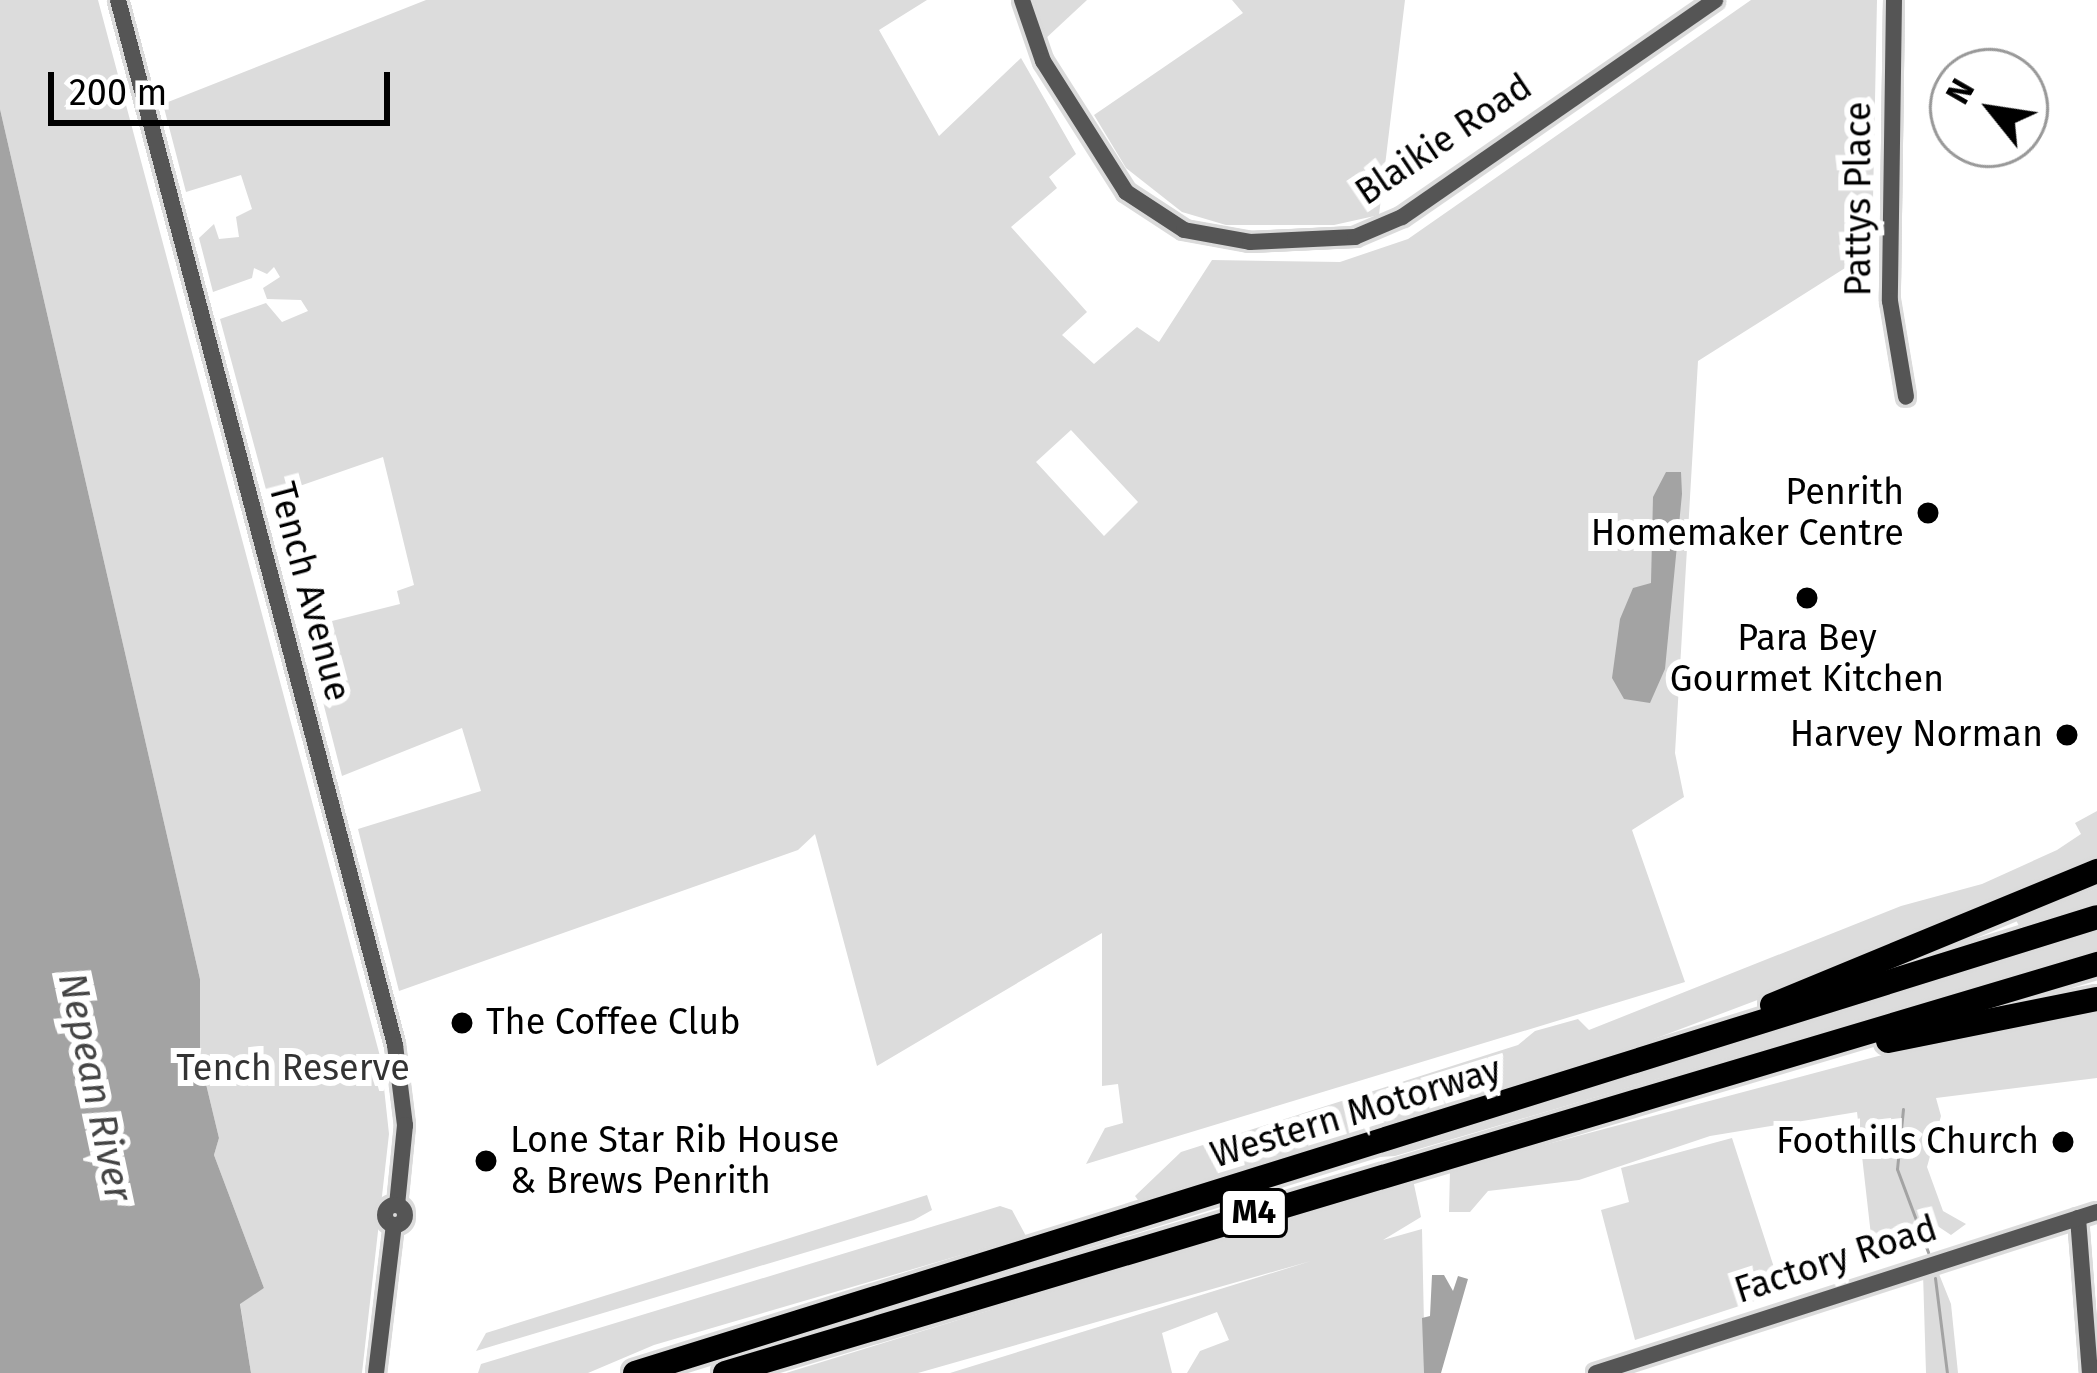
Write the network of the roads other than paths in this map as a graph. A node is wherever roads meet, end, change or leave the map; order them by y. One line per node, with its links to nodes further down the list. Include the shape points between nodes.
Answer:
1 (118, 0): 14 (street, Tench Avenue, via 395,1045 405,1125 397,1205 385,1214 394,1225)
2 (1022, 0): 3 (street, Blaikie Road, via 1043,62 1126,192 1155,216 1209,238 1307,242 1355,237 1402,217)
3 (1714, 0)
4 (1894, 0): 5 (street, Pattys Place, via 1890,302)
5 (1906, 397)
6 (2097, 871): 11 (highway)
7 (2097, 917): 11 (highway, Western Motorway / M4)
8 (2097, 964): 10 (highway, Western Motorway / M4)
9 (2097, 999): 10 (highway, M4)
10 (1784, 1055): 16 (highway, Western Motorway / M4)
11 (1655, 1057): 15 (highway, Western Motorway / M4)
12 (2097, 1212): 13 (street, Factory Road)
13 (2078, 1218): 17 (street, Factory Road); 18 (street)
14 (376, 1373)
15 (635, 1373)
16 (725, 1373)
17 (1596, 1373)
18 (2090, 1373)

